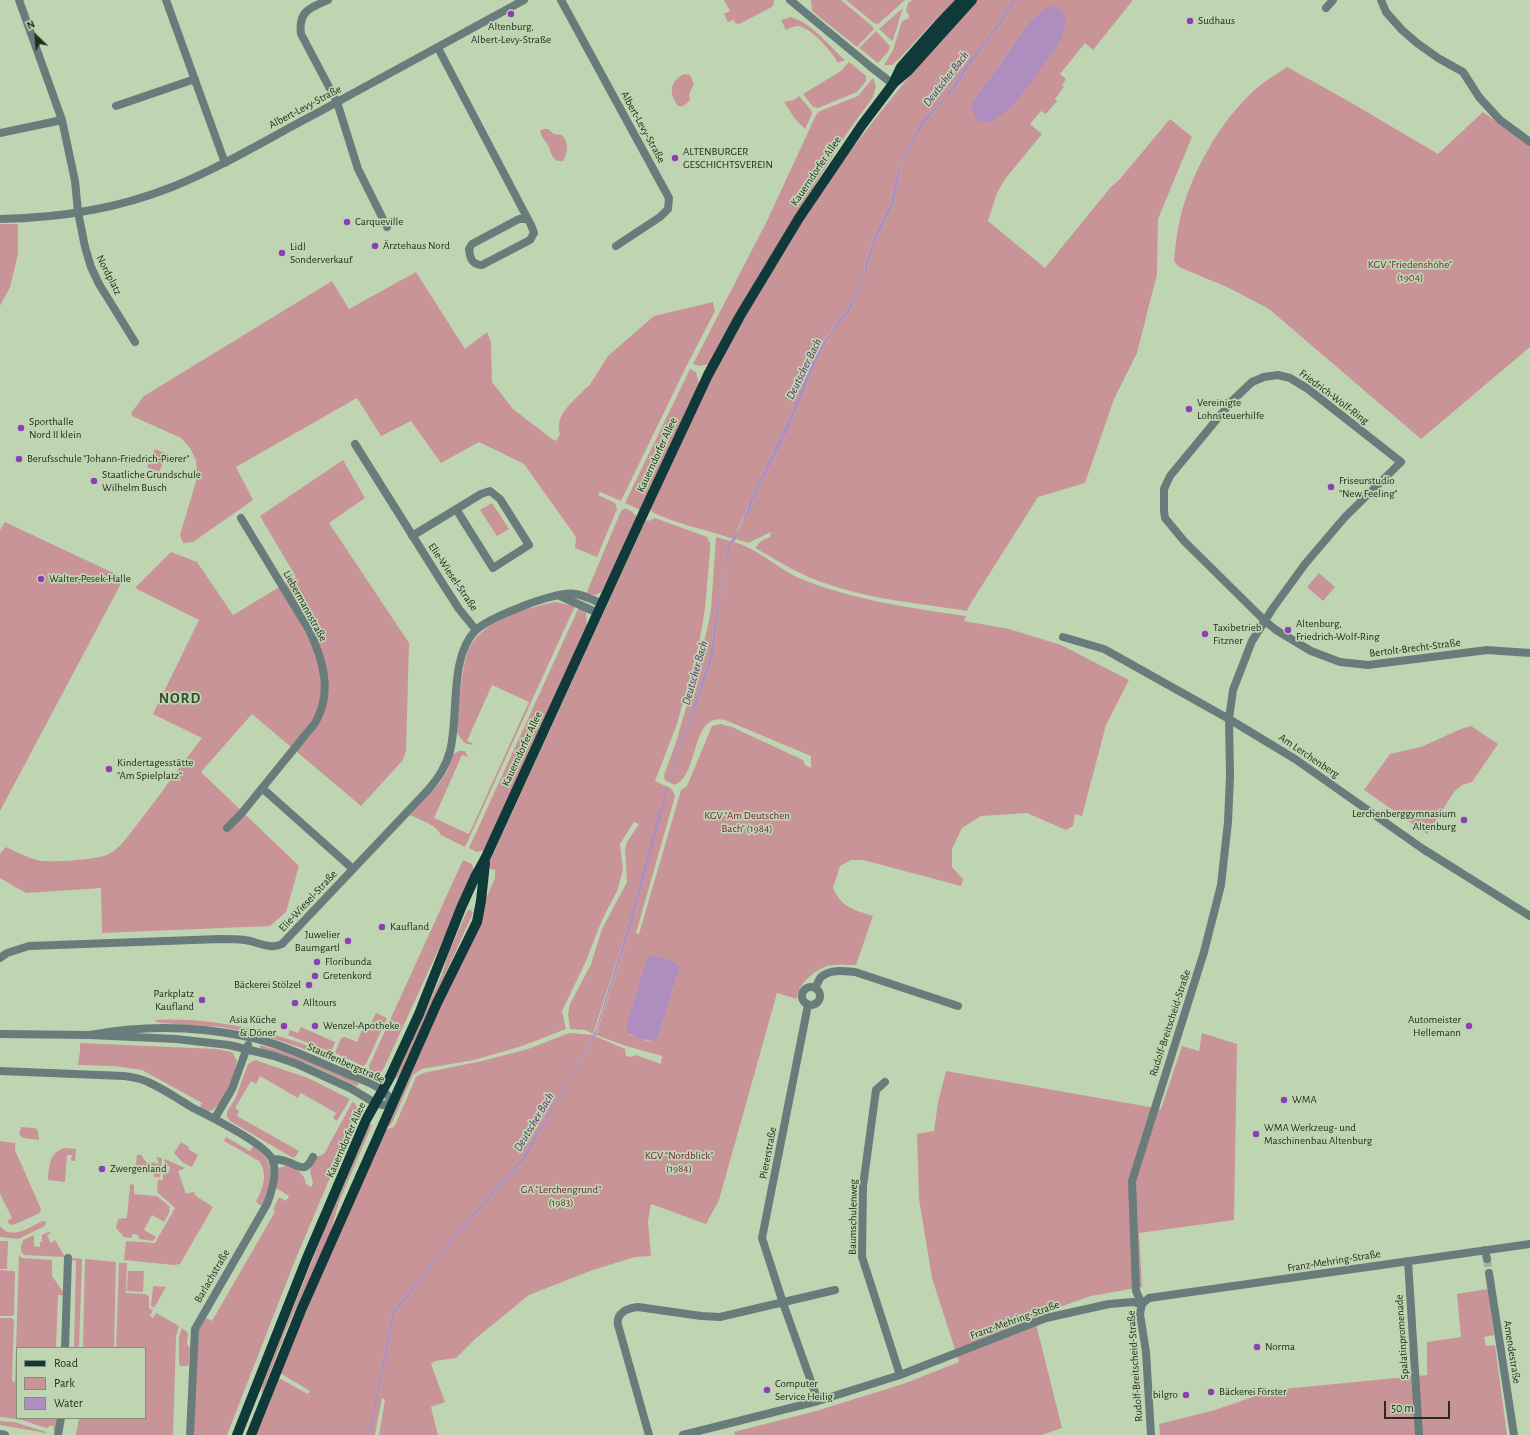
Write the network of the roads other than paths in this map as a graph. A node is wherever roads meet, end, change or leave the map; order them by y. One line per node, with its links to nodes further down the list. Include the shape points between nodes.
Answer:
1 (19, 0): 17 (street)
2 (166, 0): 13 (street)
3 (328, 0): 15 (street, via 304,13 300,23 301,34)
4 (524, 0): 12 (street, Albert-Levy-Straße)
5 (561, 0): 25 (street, Albert-Levy-Straße, via 669,198 668,209 660,217)
6 (962, 0): 14 (main road, Kauerndorfer Allee, via 901,67)
7 (972, 0): 14 (main road, Kauerndorfer Allee, via 908,71)
8 (1333, 0): 11 (street)
9 (1381, 0): 19 (street, via 1386,12 1402,30 1438,58 1463,72 1478,97 1500,120)
10 (793, 1): 14 (street)
11 (1326, 8)
12 (438, 48): 15 (street, Albert-Levy-Straße); 22 (street)
13 (195, 80): 16 (street); 20 (street)
14 (893, 84): 31 (main road, Kauerndorfer Allee, via 803,212 740,316 708,375)
15 (337, 102): 20 (street, Albert-Levy-Straße); 24 (street, via 358,170)
16 (116, 106)
17 (62, 120): 18 (street); 21 (street, via 75,181)
18 (0, 133)
19 (1530, 142)
20 (225, 163): 21 (street, Albert-Levy-Straße, via 172,187 121,204)
21 (78, 212): 23 (street, Albert-Levy-Straße); 26 (street, Nordplatz, via 91,267)
22 (528, 218): 22 (street, via 519,219 472,244 469,249 472,261 482,266 530,240 534,233)
23 (0, 219)
24 (387, 227)
25 (616, 246)
26 (135, 342)
27 (355, 444): 30 (street, Elie-Wiesel-Straße)
28 (456, 509): 28 (street, Elie-Wiesel-Straße, via 490,490 500,499 529,545 493,568); 30 (street, Elie-Wiesel-Straße)
29 (241, 518): 37 (street, Liebermannstraße, via 309,630 316,645 325,686 323,704 316,723)
30 (412, 536): 33 (street, Elie-Wiesel-Straße, via 459,609)
31 (600, 608): 33 (street, Elie-Wiesel-Straße, via 560,596 550,597 524,605); 39 (main road, Kauerndorfer Allee)
32 (1265, 621): 32 (street, Friedrich-Wolf-Ring, via 1305,564 1345,517 1401,462 1308,390 1290,378 1278,375 1252,382 1236,397 1170,476 1164,489 1163,504 1165,518 1184,541); 35 (street, Bertolt-Brecht-Straße, via 1311,651 1340,662 1368,666 1487,650); 36 (street, Rudolf-Breitscheid-Straße, via 1252,641 1242,664 1233,690)
33 (476, 630): 40 (street, Elie-Wiesel-Straße, via 469,639 458,671 452,742 442,771 428,790)
34 (1064, 637): 36 (street, Am Lerchenberg, via 1104,650)
35 (1530, 653)
36 (1229, 719): 41 (street, Am Lerchenberg, via 1295,759 1423,849); 64 (street, Rudolf-Breitscheid-Straße, via 1228,822 1221,885 1204,952 1132,1181 1136,1291)
37 (262, 788): 38 (street, Liebermannstraße); 40 (street)
38 (227, 828)
39 (485, 859): 52 (main road, Kauerndorfer Allee, via 464,902 419,1014); 54 (main road, Kauerndorfer Allee, via 476,922)
40 (353, 870): 42 (street, Elie-Wiesel-Straße, via 277,947 231,939 29,946)
41 (1530, 916)
42 (0, 958)
43 (815, 988): 44 (street, via 820,998 817,1003); 44 (street, Piererstraße, via 809,988 803,993 803,999); 45 (street, Piererstraße, via 821,977 828,973 855,972)
44 (808, 1005): 63 (street, Piererstraße, via 762,1238)
45 (958, 1006)
46 (0, 1034): 47 (street, Stauffenbergstraße)
47 (90, 1035): 48 (street, Stauffenbergstraße, via 117,1030 171,1028); 49 (street, Stauffenbergstraße, via 176,1039)
48 (250, 1037): 49 (street); 52 (street, Stauffenbergstraße, via 298,1053)
49 (247, 1048): 53 (street, Stauffenbergstraße, via 297,1064); 55 (street, via 232,1089)
50 (0, 1071): 55 (street, via 136,1078)
51 (885, 1082): 66 (street, Baumschulenweg, via 876,1090 863,1186 862,1257)
52 (382, 1090): 53 (main road, Kauerndorfer Allee); 54 (street, Stauffenbergstraße)
53 (376, 1103): 54 (street, Stauffenbergstraße); 73 (main road, Kauerndorfer Allee, via 366,1120 307,1258)
54 (392, 1103): 74 (main road, Kauerndorfer Allee, via 302,1308)
55 (215, 1118): 57 (street, via 266,1150)
56 (313, 1157): 57 (street, via 304,1168)
57 (272, 1159): 72 (street, Barlachstraße, via 274,1173 267,1204 195,1329)
58 (1530, 1244): 60 (street, Franz-Mehring-Straße, via 1486,1255)
59 (68, 1258): 65 (street)
60 (1408, 1261): 64 (street, Franz-Mehring-Straße, via 1150,1298); 78 (street, Spalatinpromenade)
61 (1489, 1273): 79 (street, Amendestraße)
62 (835, 1290): 63 (street)
63 (783, 1303): 67 (street, Piererstraße); 75 (street, via 720,1318 638,1307 620,1314 618,1325)
64 (1142, 1304): 66 (street, Franz-Mehring-Straße, via 1109,1304 1046,1318); 77 (street, Rudolf-Breitscheid-Straße, via 1140,1314 1146,1352)
65 (65, 1347)
66 (900, 1375): 67 (street, Franz-Mehring-Straße)
67 (818, 1401): 76 (street, Franz-Mehring-Straße)
68 (61, 1419): 71 (street)
69 (0, 1434): 70 (street)
70 (5, 1435)
71 (58, 1435)
72 (190, 1435)
73 (237, 1435)
74 (251, 1435)
75 (649, 1435)
76 (683, 1435)
77 (1150, 1435)
78 (1419, 1435)
79 (1514, 1435)

